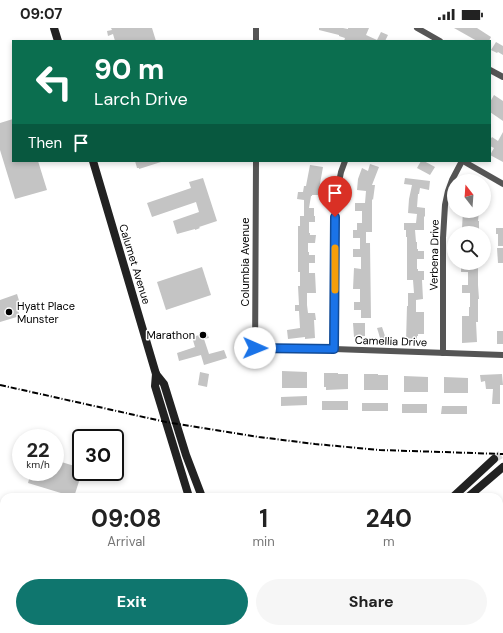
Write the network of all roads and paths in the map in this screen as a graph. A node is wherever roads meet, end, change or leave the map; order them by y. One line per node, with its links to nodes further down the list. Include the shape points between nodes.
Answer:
1 (54, 28): 4 (main road)
2 (256, 28): 5 (street)
3 (417, 28): 6 (street)
4 (58, 40)
5 (256, 40)
6 (438, 40)
7 (491, 71): 8 (street)
8 (503, 77)
9 (93, 162): 20 (main road, Calumet Avenue)
10 (256, 162): 15 (street, Columbia Avenue)
11 (345, 162): 16 (street, via 335,202)
12 (462, 162): 17 (street, Verbena Drive, via 452,180 445,205)
13 (465, 162): 14 (street)
14 (503, 184)
15 (255, 348): 16 (street, Camellia Drive); 19 (street, Columbia Avenue)
16 (334, 349): 17 (street, Camellia Drive)
17 (443, 353): 18 (street, Camellia Drive)
18 (503, 355)
19 (255, 364)
20 (156, 374): 23 (main road, Calumet Avenue, via 155,386); 24 (main road, Calumet Avenue, via 164,384)
21 (494, 460): 25 (main road)
22 (503, 466): 26 (main road)
23 (188, 493)
24 (200, 493)
25 (457, 493)
26 (473, 493)

